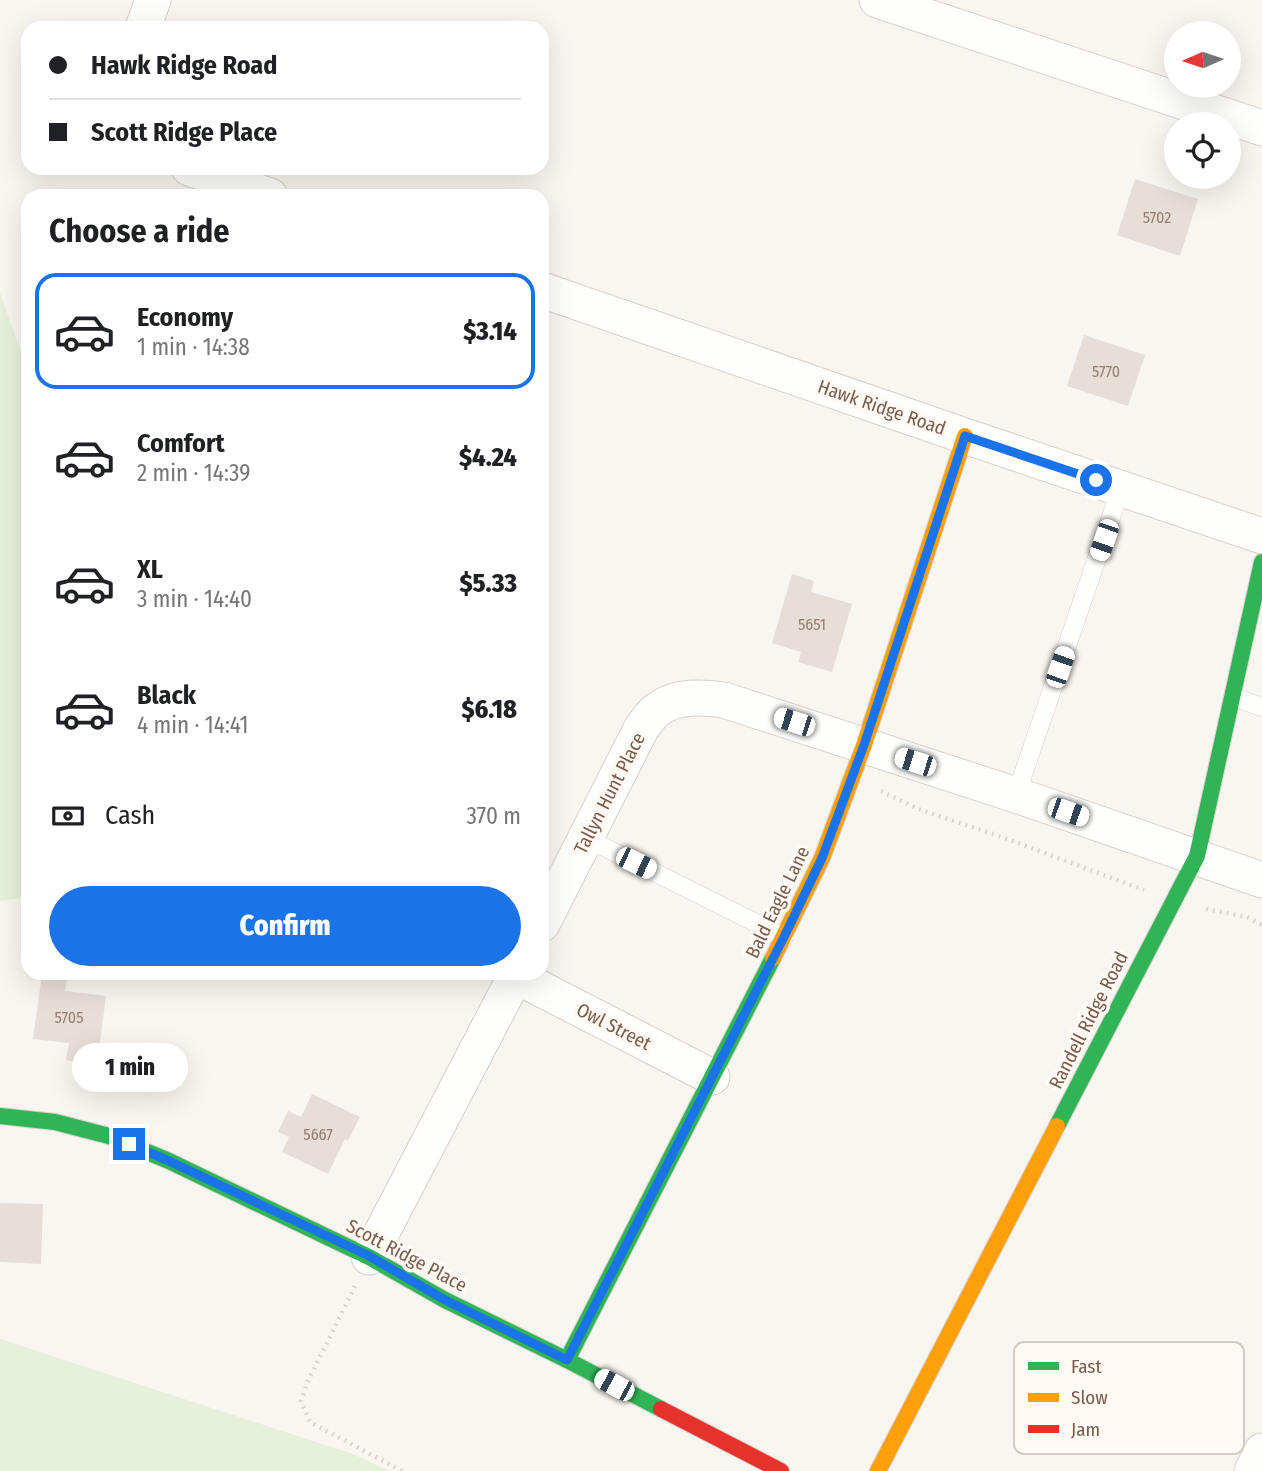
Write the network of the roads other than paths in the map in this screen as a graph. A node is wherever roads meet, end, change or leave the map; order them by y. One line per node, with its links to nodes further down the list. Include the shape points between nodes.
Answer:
1 (153, 0): 3 (street)
2 (877, 0): 4 (street)
3 (146, 21)
4 (1262, 128)
5 (209, 175): 6 (street)
6 (250, 189)
7 (549, 292): 8 (street, Hawk Ridge Road)
8 (965, 436): 9 (street, Hawk Ridge Road); 14 (street, Bald Eagle Lane)
9 (1121, 488): 10 (street, Hawk Ridge Road); 15 (lane)
10 (1262, 536)
11 (1262, 562): 12 (street, Randell Ridge Road)
12 (1233, 697): 13 (lane); 17 (street, Randell Ridge Road)
13 (1262, 707)
14 (859, 761): 15 (street, Tallyn Hunt Place); 16 (street, Tallyn Hunt Place, via 724,700 677,700 656,710 642,727); 20 (street, Bald Eagle Lane, via 822,858)
15 (1016, 795): 17 (street, Tallyn Hunt Place)
16 (586, 838): 19 (street, Tallyn Hunt Place); 20 (lane)
17 (1197, 856): 18 (street, Tallyn Hunt Place); 29 (street, Randell Ridge Road)
18 (1262, 880)
19 (549, 909)
20 (784, 937): 23 (street, Bald Eagle Lane)
21 (513, 980): 25 (street)
22 (527, 980): 23 (street, Owl Street)
23 (712, 1077): 26 (street, Bald Eagle Lane)
24 (0, 1116): 25 (street, Scott Ridge Place, via 55,1122 109,1136 169,1161)
25 (362, 1271): 26 (street, Scott Ridge Place, via 445,1300)
26 (567, 1360): 28 (street, Scott Ridge Place)
27 (1262, 1451): 30 (street)
28 (781, 1471)
29 (878, 1471)
30 (1252, 1471)

